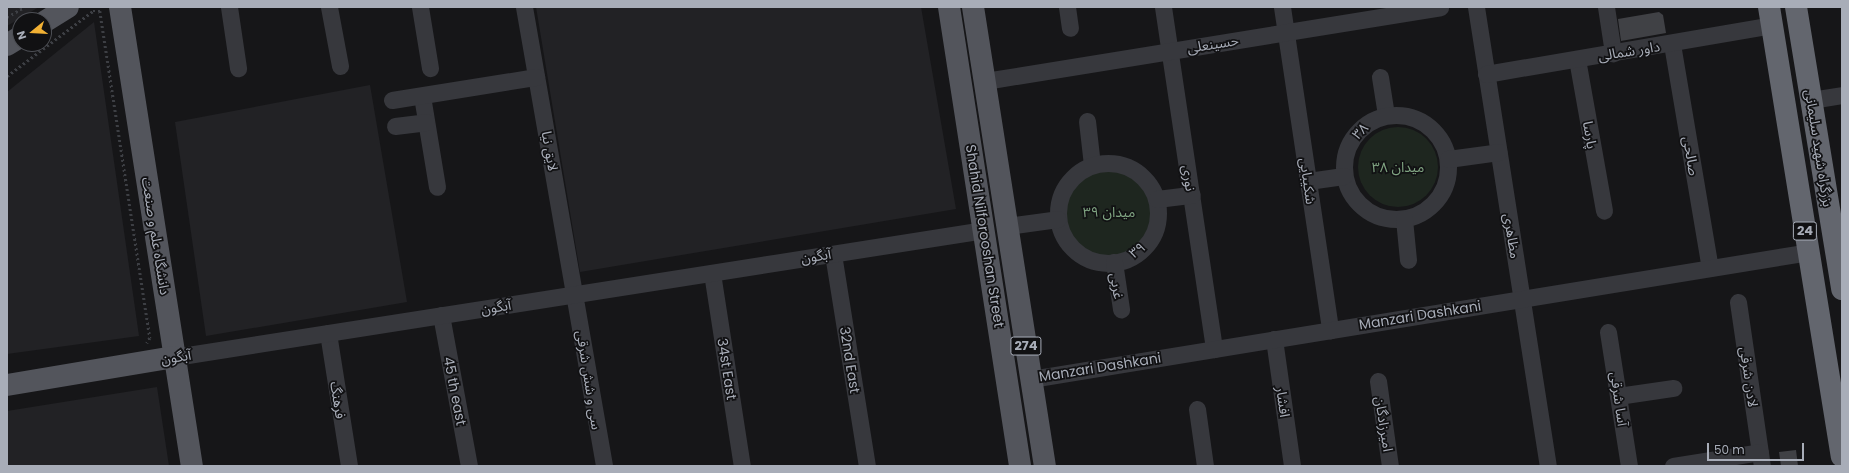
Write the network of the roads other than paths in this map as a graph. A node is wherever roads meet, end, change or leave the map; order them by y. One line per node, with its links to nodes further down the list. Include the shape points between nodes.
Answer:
1 (68, 7): 17 (main road)
2 (120, 7): 65 (main road, دانشگاه علم و صنعت)
3 (229, 7): 25 (street)
4 (329, 7): 24 (street)
5 (420, 7): 26 (street)
6 (524, 7): 28 (street, لایق نیا)
7 (949, 7): 51 (main road, Shahid Nilforooshan Street / 274)
8 (974, 7): 30 (main road, 274)
9 (1067, 7): 18 (street)
10 (1164, 7): 21 (street, نوری)
11 (1282, 7): 19 (street, شکیبایی)
12 (1440, 7): 19 (street, حسینعلی)
13 (1476, 7): 27 (street, مظاهری)
14 (1606, 7): 22 (street)
15 (1796, 7): 34 (highway, بزرگراه شهید سلیمانی / 24)
16 (1770, 16): 20 (street, داور شمالی); 53 (highway, 24, via 1795,203)
17 (52, 17)
18 (1070, 28)
19 (1286, 32): 21 (street, حسینعلی); 43 (street, شکیبایی)
20 (1672, 44): 22 (street, داور شمالی); 57 (street, صالحی)
21 (1171, 51): 30 (street, حسینعلی); 45 (street, نوری)
22 (1613, 53): 23 (street, داور شمالی)
23 (1576, 59): 27 (street, داور شمالی); 47 (street, پارسا)
24 (340, 66)
25 (238, 68)
26 (430, 68)
27 (1486, 74): 39 (street, مظاهری)
28 (536, 77): 32 (street); 60 (street, لایق نیا)
29 (1380, 77): 35 (street)
30 (985, 81): 50 (main road, 274)
31 (1842, 95): 34 (street)
32 (422, 96): 33 (street); 37 (street)
33 (392, 100)
34 (1811, 100): 52 (highway, بزرگراه شهید سلیمانی / 24)
35 (1386, 115): 40 (street, ۳۸, via 1403,114 1424,123 1443,143); 42 (street, ۳۸, via 1358,130 1343,159)
36 (1087, 121): 41 (street)
37 (426, 122): 38 (street); 44 (street)
38 (395, 126)
39 (1499, 152): 40 (street); 61 (street, مظاهری)
40 (1448, 159): 49 (street, ۳۸, via 1443,191 1424,211)
41 (1092, 165): 46 (street, via 1107,163 1136,171); 48 (street, via 1077,173 1066,186 1059,202)
42 (1344, 176): 43 (street); 49 (street, ۳۸, via 1359,205 1388,220)
43 (1308, 181): 66 (street, شکیبایی)
44 (437, 187)
45 (1192, 195): 46 (street); 70 (street, نوری)
46 (1157, 199): 56 (street, ۳۹, via 1156,225 1151,239 1128,258)
47 (1604, 211)
48 (1058, 219): 50 (street); 56 (street, ۳۹, via 1071,247 1084,256)
49 (1404, 219): 55 (street)
50 (1007, 226): 51 (main road); 73 (main road, Shahid Nilforooshan Street / 274)
51 (984, 230): 54 (street, آبگون); 87 (main road, Shahid Nilforooshan Street / 274)
52 (1839, 249): 59 (highway, بزرگراه شهید سلیمانی / 24)
53 (1809, 252): 57 (street, Manzari Dashkani); 79 (highway, 24)
54 (833, 254): 58 (street, آبگون); 86 (street, 32nd East)
55 (1408, 260)
56 (1114, 262): 63 (street, غربی)
57 (1710, 268): 61 (street, Manzari Dashkani)
58 (712, 273): 60 (street, آبگون); 85 (street, 34st East)
59 (1842, 288)
60 (575, 294): 64 (street, آبگون); 84 (street, سی و شش شرقی)
61 (1522, 299): 66 (street, Manzari Dashkani); 92 (street, مظاهری)
62 (1738, 302): 80 (street, لادن شرقی)
63 (1121, 309)
64 (441, 315): 68 (street, آبگون); 83 (street, 45 th east)
65 (170, 324): 71 (main road, دانشگاه علم و صنعت); 72 (main road, via 157,352)
66 (1330, 330): 69 (street, Manzari Dashkani)
67 (1608, 332): 77 (street, آسا شرقی)
68 (328, 333): 71 (street, آبگون); 82 (street, فرهنگ)
69 (1274, 339): 70 (street, Manzari Dashkani); 90 (street, افشار)
70 (1214, 349): 73 (street, Manzari Dashkani)
71 (175, 357): 72 (main road, آبگون); 81 (main road, دانشگاه علم و صنعت)
72 (137, 364): 75 (main road, آبگون)
73 (1031, 379): 88 (main road, Shahid Nilforooshan Street / 274)
74 (1378, 381): 91 (street, امیرزادگان)
75 (7, 385)
76 (1673, 388): 77 (street)
77 (1618, 396): 93 (street, آسا شرقی)
78 (1197, 409): 89 (street)
79 (1842, 456)
80 (1761, 459): 94 (street)
81 (192, 466)
82 (349, 466)
83 (469, 466)
84 (604, 466)
85 (742, 466)
86 (867, 466)
87 (1020, 466)
88 (1044, 466)
89 (1205, 466)
90 (1292, 466)
91 (1390, 466)
92 (1548, 466)
93 (1628, 466)
94 (1673, 466)

